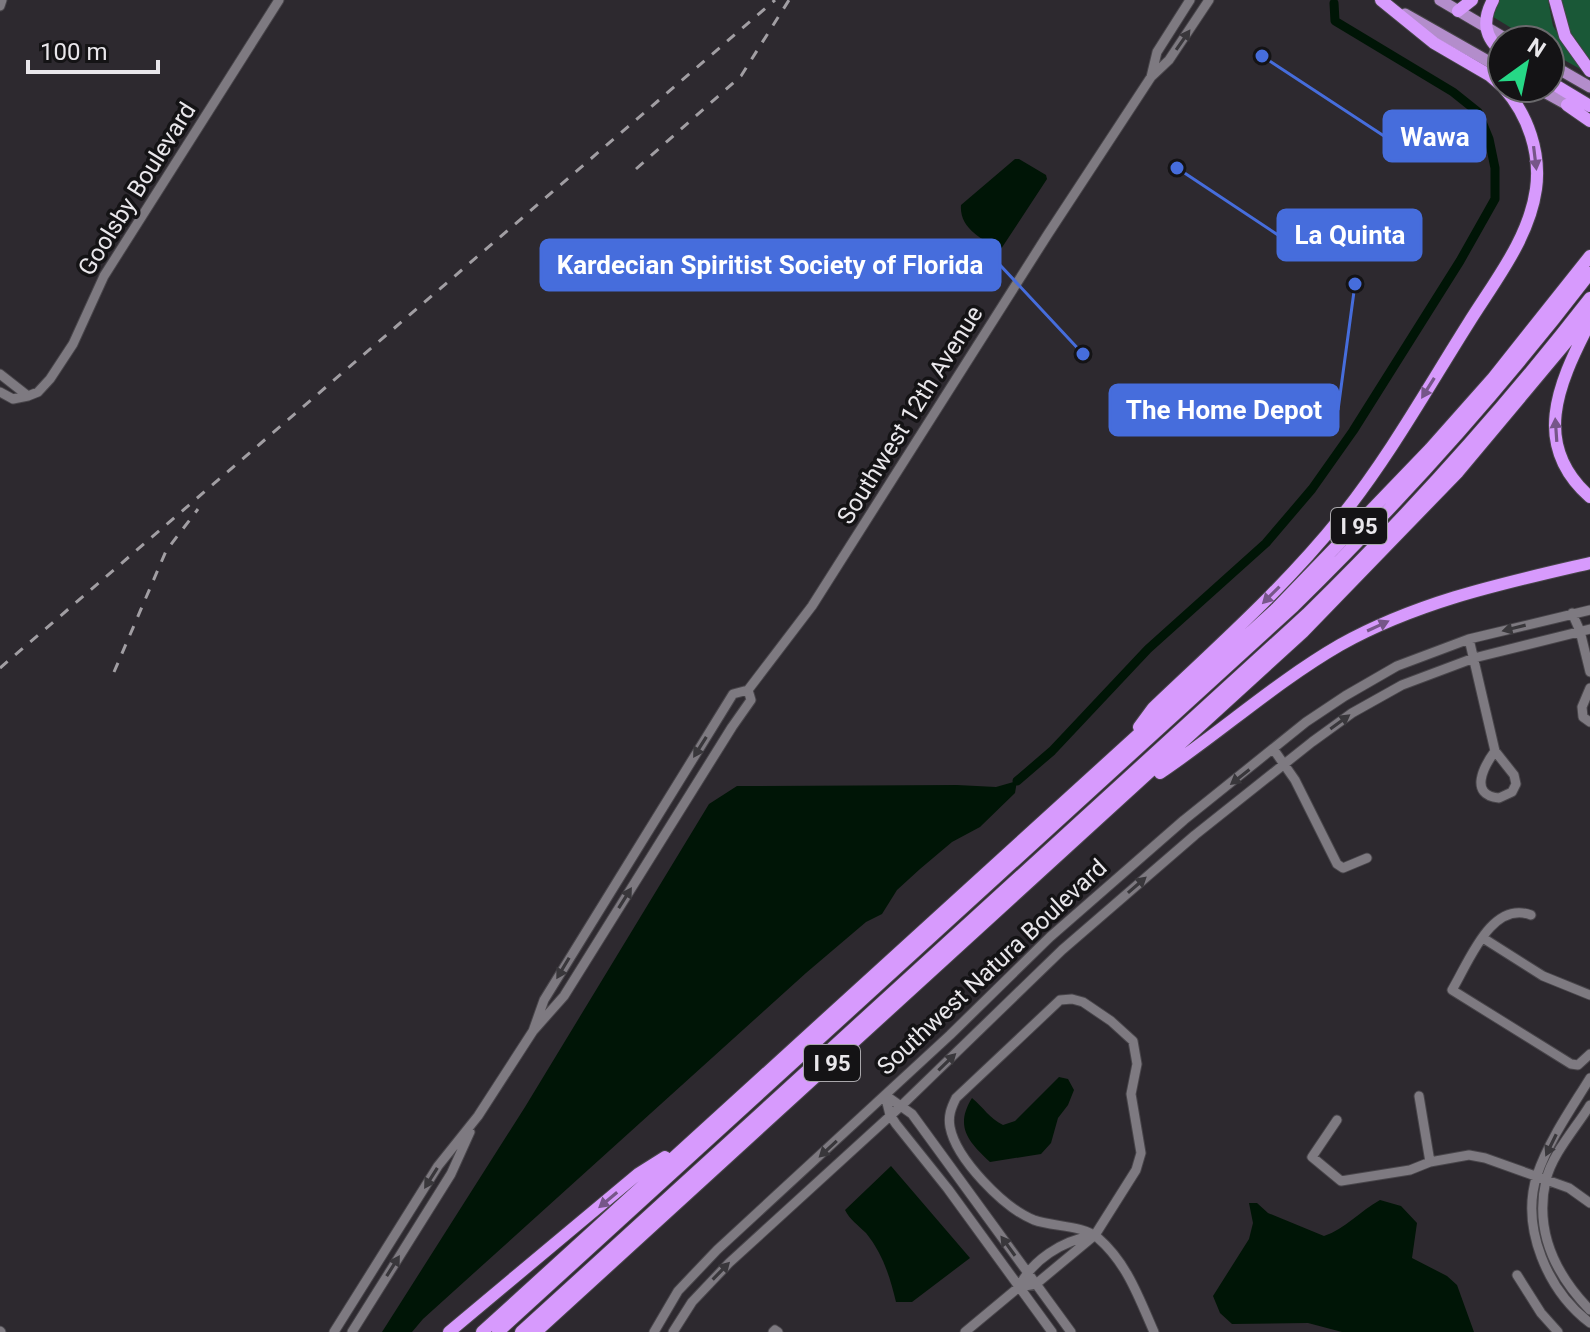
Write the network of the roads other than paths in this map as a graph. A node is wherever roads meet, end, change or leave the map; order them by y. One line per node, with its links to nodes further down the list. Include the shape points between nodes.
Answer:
1 (2, 0): 10 (street)
2 (279, 0): 31 (street, Goolsby Boulevard, via 104,276 73,344 38,392)
3 (1190, 0): 17 (street, Southwest 12th Avenue, via 1157,52)
4 (1209, 0): 17 (street, Southwest 12th Avenue, one-way to 4, via 1169,60)
5 (1382, 0): 13 (main road); 15 (highway, via 1434,43)
6 (1440, 0): 11 (main road)
7 (1472, 0): 11 (highway)
8 (1493, 0): 12 (highway)
9 (1555, 0): 14 (highway, via 1565,36)
10 (0, 6)
11 (1458, 11): 12 (main road)
12 (1486, 28)
13 (1486, 60)
14 (1590, 71)
15 (1486, 73)
16 (1566, 73): 18 (main road)
17 (1151, 77): 41 (street, Southwest 12th Avenue, via 812,606)
18 (1590, 87)
19 (1566, 92): 22 (highway)
20 (1514, 104): 44 (highway, one-way to 44, via 1526,121 1536,158 1537,185 1524,233 1356,498 1288,577 1153,708)
21 (1567, 105): 23 (highway)
22 (1590, 106)
23 (1590, 119)
24 (1590, 256): 44 (highway, I 95, via 1482,390 1388,495 1277,608)
25 (1590, 273): 82 (highway, via 1472,418 1304,596)
26 (1590, 298): 83 (highway, via 1471,442 1307,614)
27 (1590, 314): 47 (highway, I 95, via 1486,440 1364,572)
28 (1590, 323): 32 (highway, one-way to 28, via 1563,462 1555,426 1564,376)
29 (0, 374): 31 (street)
30 (0, 392): 31 (street, via 13,399)
31 (28, 396)
32 (1590, 497)
33 (1590, 563): 47 (highway, one-way to 33, via 1207,742 1306,666 1366,632 1454,596)
34 (1590, 610): 35 (street, Southwest Natura Boulevard)
35 (1572, 613): 36 (street); 37 (street, Southwest Natura Boulevard, one-way to 37)
36 (1585, 630): 38 (street, Southwest Natura Boulevard); 39 (street)
37 (1469, 639): 38 (street); 43 (street, Southwest Natura Boulevard, via 1397,666 1306,722)
38 (1474, 658): 45 (street); 46 (street, Southwest Natura Boulevard, one-way to 38, via 1402,685)
39 (1590, 672)
40 (1590, 688): 42 (street, via 1582,707)
41 (748, 690): 52 (street, Southwest 12th Avenue, one-way to 41, via 564,996 751,700); 52 (street, Southwest 12th Avenue, one-way to 52, via 733,694 544,1000)
42 (1590, 722)
43 (1274, 750): 46 (street); 55 (street, Southwest Natura Boulevard, one-way to 55, via 1099,892)
44 (1121, 751): 62 (highway, I 95)
45 (1495, 751): 45 (street, via 1481,772 1481,789 1506,797 1516,784 1514,775)
46 (1284, 764): 48 (street, via 1337,864 1343,868); 58 (street, Southwest Natura Boulevard, one-way to 46, via 1062,950)
47 (1127, 794): 84 (highway, I 95)
48 (1367, 858)
49 (1531, 915): 50 (street, via 1509,913)
50 (1483, 938): 51 (street, via 1543,976); 53 (street, via 1452,990 1571,1064 1578,1065)
51 (1590, 995)
52 (533, 1031): 60 (street, Southwest 12th Avenue)
53 (1590, 1054)
54 (1590, 1078): 66 (street, one-way to 66, via 1551,1143)
55 (885, 1095): 58 (street); 59 (street); 85 (street, Southwest Natura Boulevard, one-way to 85, via 717,1250 678,1291)
56 (1419, 1096): 63 (street)
57 (1590, 1105): 66 (street)
58 (901, 1106): 59 (street, Southwest Natura Boulevard); 64 (street)
59 (890, 1115): 65 (street); 86 (street, Southwest Natura Boulevard, one-way to 59, via 692,1302 729,1263)
60 (478, 1116): 78 (street, Southwest 12th Avenue, one-way to 78, via 438,1166); 79 (street, Southwest 12th Avenue, one-way to 60, via 451,1174)
61 (1337, 1120): 63 (street, via 1312,1157 1341,1181)
62 (694, 1138): 80 (highway, one-way to 80, via 638,1174); 81 (highway, I 95)
63 (1430, 1162): 66 (street, via 1469,1155)
64 (950, 1166): 65 (street); 68 (street)
65 (938, 1176): 69 (street)
66 (1541, 1179): 67 (street, via 1569,1188); 72 (street, via 1533,1223)
67 (1590, 1203)
68 (988, 1219): 69 (street); 71 (street, one-way to 68)
69 (976, 1228): 75 (street)
70 (1095, 1235): 70 (street, via 1141,1153 1131,1094 1137,1052 1133,1041 1083,1002 1060,1000 956,1098 949,1124 953,1141 1005,1202 1034,1220); 71 (street, via 1074,1239); 74 (street); 90 (street, via 1118,1256)
71 (1027, 1271): 74 (street); 75 (street)
72 (1553, 1271): 76 (street); 77 (street, via 1567,1302)
73 (1517, 1275): 91 (street)
74 (1036, 1284): 75 (street); 89 (street)
75 (1019, 1287): 87 (street); 88 (street)
76 (1590, 1310)
77 (1590, 1323)
78 (334, 1332)
79 (352, 1332)
80 (449, 1332)
81 (482, 1332)
82 (498, 1332)
83 (521, 1332)
84 (536, 1332)
85 (654, 1332)
86 (673, 1332)
87 (965, 1332)
88 (1052, 1332)
89 (1071, 1332)
90 (1154, 1332)
91 (1558, 1332)

